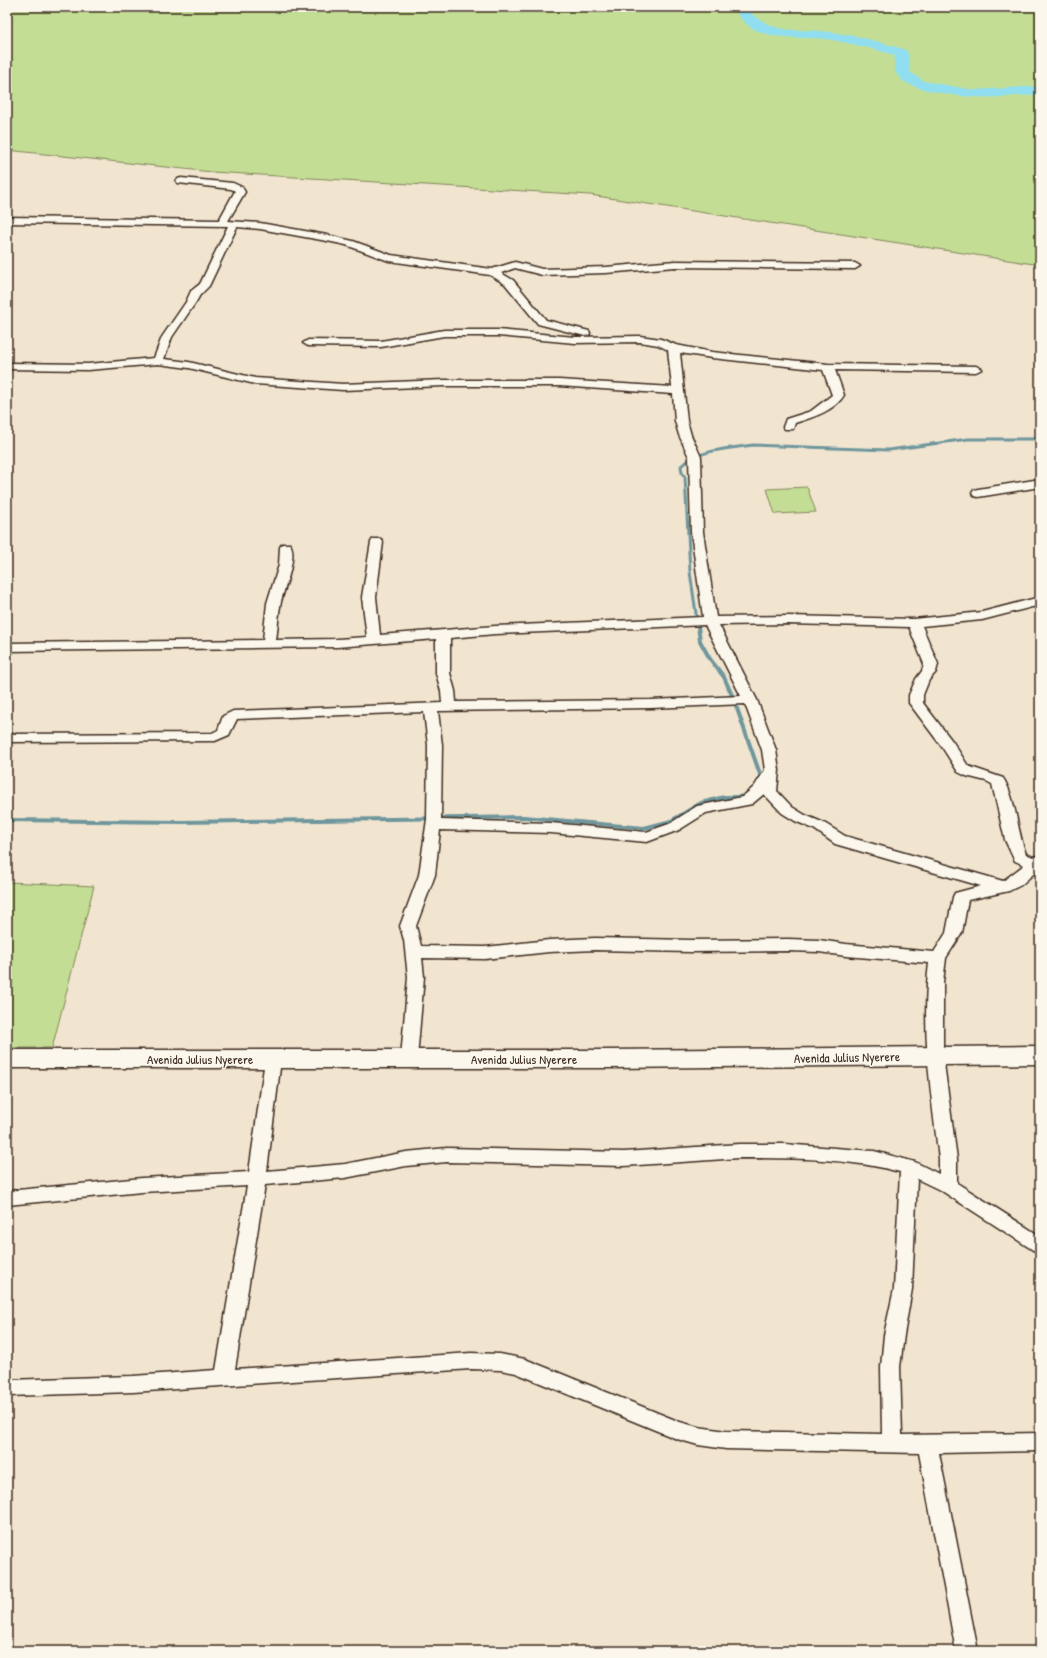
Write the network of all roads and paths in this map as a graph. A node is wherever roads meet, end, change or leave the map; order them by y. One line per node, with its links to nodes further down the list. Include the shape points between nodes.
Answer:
1 (181, 181): 3 (street, via 233,186 239,189 240,192)
2 (7, 220): 3 (street)
3 (222, 223): 4 (street)
4 (234, 224): 6 (street, via 327,238 395,259); 10 (street, via 204,286 195,293 167,337)
5 (855, 266): 6 (street, via 675,264 542,272 515,265)
6 (493, 272): 7 (street, via 509,282 542,322 576,330)
7 (598, 340): 8 (street, via 498,333 451,333 381,344); 9 (street, via 647,340 665,343)
8 (308, 343)
9 (674, 348): 12 (street, via 712,355); 14 (street)
10 (158, 361): 11 (street, via 88,367); 14 (street, via 189,365 255,381 343,387 444,382 559,383)
11 (7, 366)
12 (828, 367): 13 (street); 15 (street, via 837,397 815,413 790,421)
13 (976, 369)
14 (679, 391): 21 (street, via 683,430 695,457 697,532)
15 (789, 428)
16 (1040, 483): 17 (street)
17 (978, 493)
18 (377, 542): 24 (street, via 369,597)
19 (286, 547): 25 (street, via 285,565 274,603)
20 (1040, 601): 22 (street, via 982,616)
21 (710, 622): 22 (street, via 788,620); 23 (street, via 503,629); 27 (street)
22 (914, 623): 33 (street, via 931,664 929,672 921,682 916,703 963,769 971,774 998,781 1017,851 1020,857)
23 (443, 634): 24 (street); 29 (street, via 443,673)
24 (374, 641): 25 (street)
25 (269, 644): 26 (street)
26 (7, 647)
27 (750, 700): 29 (street); 31 (street, via 769,750)
28 (431, 707): 29 (street); 30 (street, via 233,715 228,719 224,732 215,737); 32 (street, via 435,745)
29 (450, 707)
30 (7, 738)
31 (772, 770): 32 (street, via 760,790 747,801 702,809 674,827 647,837 551,828); 34 (street, via 770,792 787,810 840,840)
32 (433, 825): 35 (street, via 427,876 408,926)
33 (1037, 862): 34 (street)
34 (1004, 887): 36 (street, via 968,893 961,897 954,933)
35 (414, 952): 36 (street, via 485,953 595,944 788,945); 39 (street, via 416,977)
36 (938, 958): 38 (street, via 935,982)
37 (1040, 1055): 38 (street, Avenida Julius Nyerere)
38 (935, 1056): 39 (street, Avenida Julius Nyerere); 44 (street, via 948,1159)
39 (409, 1058): 41 (street, Avenida Julius Nyerere)
40 (7, 1059): 41 (street, Avenida Julius Nyerere)
41 (273, 1060): 43 (street)
42 (909, 1167): 43 (street, via 874,1158 783,1151 739,1151 624,1159 446,1155 406,1159 345,1171); 44 (street); 50 (street, via 903,1290 890,1369)
43 (257, 1178): 45 (street, via 142,1185); 47 (street)
44 (948, 1186): 46 (street)
45 (7, 1198)
46 (1040, 1245)
47 (224, 1378): 48 (street); 50 (street, via 413,1364 500,1362 518,1365 677,1430 698,1436 726,1440)
48 (7, 1388)
49 (1040, 1442): 51 (street)
50 (893, 1443): 51 (street)
51 (927, 1444): 52 (street)
52 (967, 1651)

